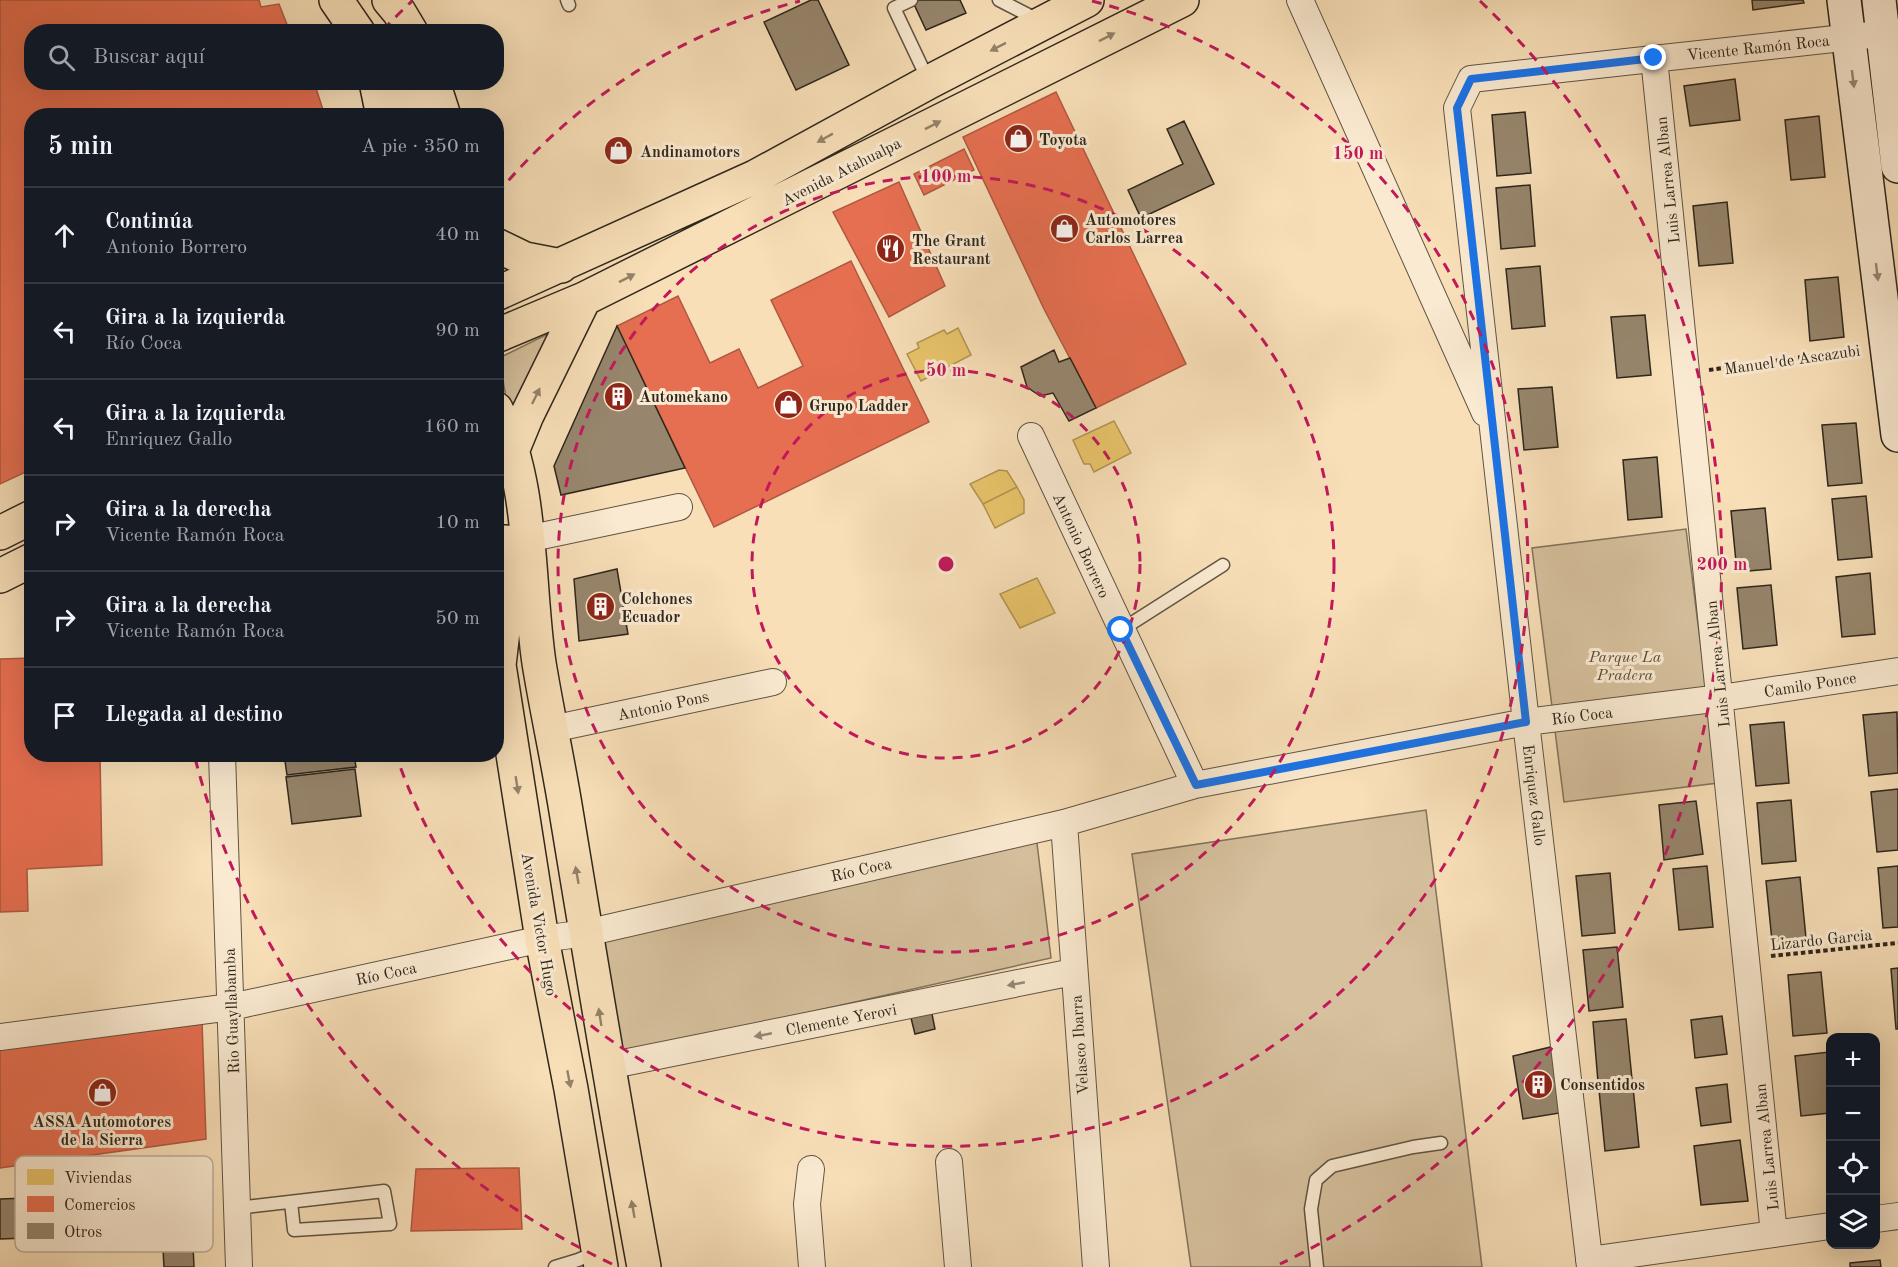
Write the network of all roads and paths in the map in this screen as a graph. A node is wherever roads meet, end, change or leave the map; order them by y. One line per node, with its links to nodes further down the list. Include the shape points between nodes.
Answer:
1 (336, 0): 12 (main road)
2 (377, 0): 13 (main road)
3 (389, 0): 14 (main road)
4 (912, 0): 18 (lane, via 894,8)
5 (999, 0): 11 (lane)
6 (1087, 0): 11 (main road, Avenida Atahualpa)
7 (1182, 0): 30 (main road, Avenida Atahualpa, one-way to 7)
8 (1300, 0): 36 (street)
9 (1844, 0): 16 (main road)
10 (1879, 0): 15 (main road)
11 (1043, 23): 18 (main road, Avenida Atahualpa, one-way to 18)
12 (352, 24)
13 (387, 24)
14 (406, 24)
15 (1890, 33): 16 (street, Vicente Ramón Roca); 26 (main road)
16 (1848, 38): 17 (street, Vicente Ramón Roca); 32 (main road, one-way to 32)
17 (1654, 58): 25 (street, Vicente Ramón Roca, via 1471,79); 33 (street, Luis Larrea Alban)
18 (929, 82): 28 (main road, Avenida Atahualpa, one-way to 28, via 755,177)
19 (378, 90): 22 (main road)
20 (404, 90): 23 (main road)
21 (436, 90): 24 (main road)
22 (381, 108)
23 (411, 108)
24 (441, 108)
25 (1457, 108): 36 (street, Enriquez Gallo)
26 (1898, 166)
27 (504, 249): 28 (main road, via 525,259)
28 (561, 266): 29 (main road, Avenida Atahualpa)
29 (504, 291)
30 (584, 299): 31 (main road, Avenida Atahualpa); 37 (main road, one-way to 30)
31 (504, 333)
32 (1892, 344): 33 (path, Manuel de Ascazubi); 34 (main road)
33 (1687, 373): 52 (street, Luis Larrea Alban)
34 (1898, 435)
35 (1031, 436): 47 (street, Antonio Borrero)
36 (1495, 436): 53 (street, Enriquez Gallo)
37 (506, 462): 40 (main road, Avenida Victor Hugo)
38 (679, 507): 40 (street)
39 (24, 521): 41 (main road)
40 (516, 529): 45 (main road, Avenida Victor Hugo); 48 (main road, Avenida Victor Hugo)
41 (0, 533)
42 (24, 564): 44 (main road)
43 (1223, 565): 47 (lane)
44 (0, 576)
45 (509, 579): 46 (main road, Avenida Victor Hugo); 48 (main road, Avenida Victor Hugo)
46 (504, 613)
47 (1121, 630): 56 (street, Antonio Borrero)
48 (539, 663): 54 (main road, Avenida Victor Hugo)
49 (1898, 671): 52 (street, Camilo Ponce)
50 (773, 682): 54 (street, Antonio Pons)
51 (504, 697): 59 (main road, Avenida Victor Hugo, one-way to 59)
52 (1721, 698): 53 (street, Río Coca); 61 (street, Luis Larrea Alban)
53 (1526, 722): 56 (street, Río Coca); 76 (street, Enriquez Gallo)
54 (552, 729): 58 (main road, Avenida Victor Hugo, one-way to 54)
55 (222, 762): 63 (street, Rio Guayllabamba)
56 (1196, 785): 57 (street, Río Coca)
57 (1064, 823): 58 (street, Río Coca); 62 (street, Velasco Ibarra)
58 (586, 933): 59 (street, Río Coca); 65 (main road, Avenida Victor Hugo, one-way to 58)
59 (542, 939): 63 (street, Río Coca); 75 (main road, Avenida Victor Hugo, one-way to 75)
60 (1898, 943): 61 (path, Lizardo Garcia)
61 (1746, 959): 74 (street, Luis Larrea Alban)
62 (1073, 972): 65 (street, Clemente Yerovi, one-way to 65); 82 (street, Velasco Ibarra)
63 (231, 1007): 64 (street, Río Coca); 70 (street, Rio Guayllabamba)
64 (0, 1037)
65 (608, 1066): 79 (main road, Avenida Victor Hugo, one-way to 65)
66 (1441, 1143): 83 (lane, via 1332,1166 1316,1180 1311,1209)
67 (949, 1162): 81 (street)
68 (811, 1168): 80 (street, via 807,1204)
69 (291, 1202): 69 (lane, via 384,1191 390,1224 294,1230); 70 (lane)
70 (237, 1208): 77 (street, Rio Guayllabamba)
71 (1898, 1216): 72 (street)
72 (1880, 1218)
73 (1826, 1226): 74 (street)
74 (1774, 1233): 76 (street)
75 (600, 1259): 78 (lane)
76 (1590, 1264)
77 (239, 1267)
78 (555, 1267)
79 (644, 1267)
80 (812, 1267)
81 (958, 1267)
82 (1096, 1267)
83 (1317, 1267)

